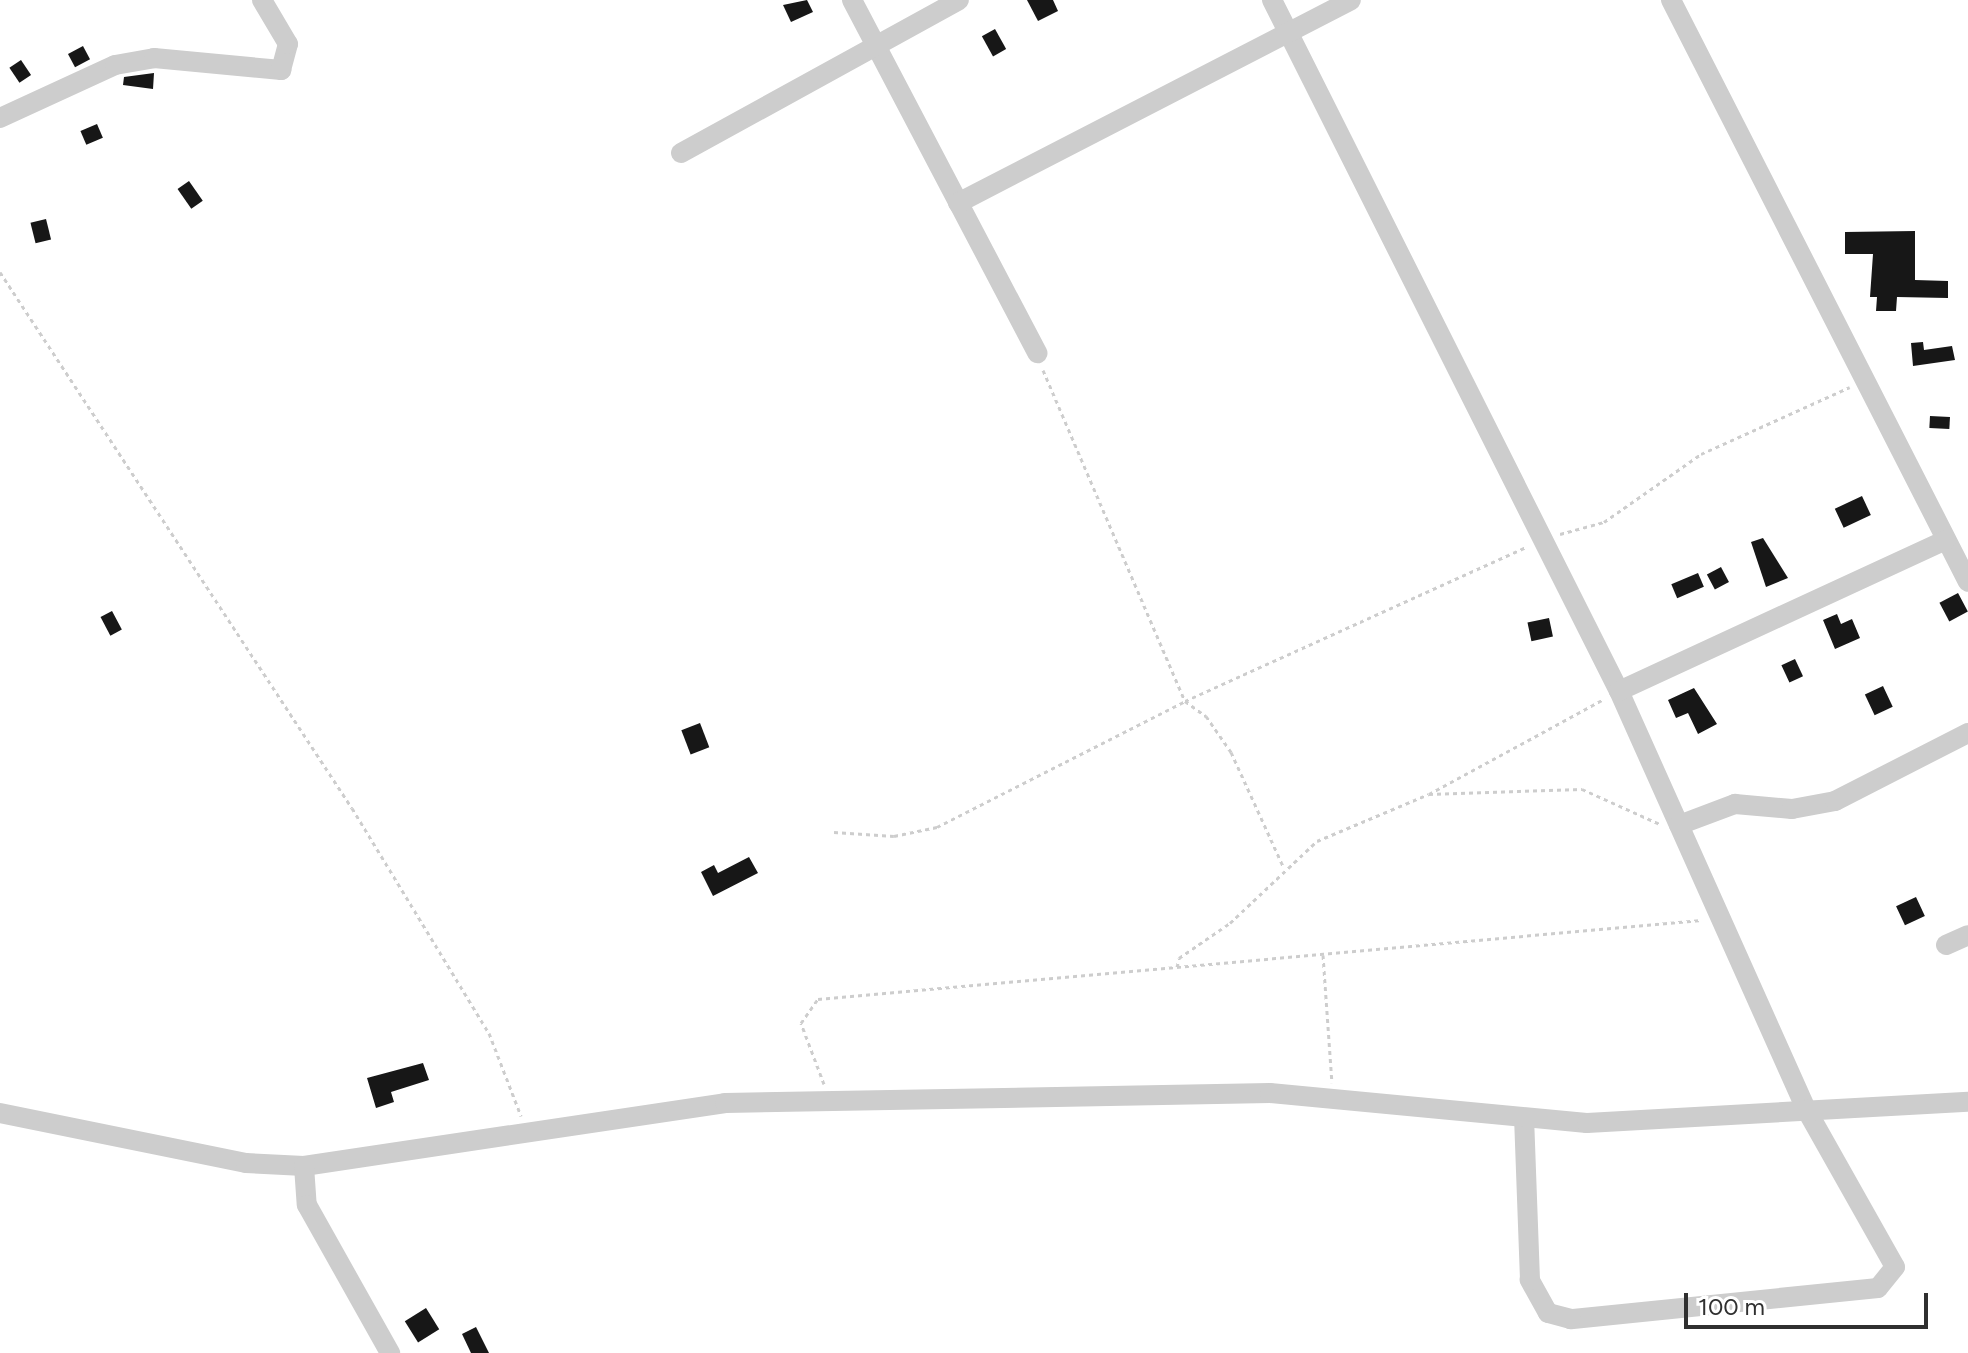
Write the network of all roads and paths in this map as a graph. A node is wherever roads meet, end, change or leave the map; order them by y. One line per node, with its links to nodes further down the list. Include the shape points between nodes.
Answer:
1 (262, 0): 9 (street, via 288,44 281,70 154,58 115,65)
2 (852, 0): 8 (street)
3 (959, 0): 8 (street)
4 (1272, 0): 7 (street)
5 (1351, 0): 7 (street)
6 (1671, 0): 14 (street)
7 (1288, 32): 11 (street); 15 (street)
8 (876, 46): 10 (street); 11 (street)
9 (0, 118)
10 (681, 153)
11 (958, 203): 13 (street)
12 (0, 272): 36 (path, via 360,821 489,1033)
13 (1037, 353): 19 (path, via 1108,535)
14 (1865, 381): 15 (path, via 1701,454 1604,522); 16 (street)
15 (1543, 539): 18 (street); 19 (path)
16 (1946, 540): 17 (street); 18 (street)
17 (1968, 582)
18 (1619, 691): 21 (path); 22 (street)
19 (1185, 701): 23 (path, via 937,827 894,836); 24 (path, via 1206,716 1231,752)
20 (1968, 733): 22 (street, via 1835,801 1792,809 1735,804)
21 (1429, 794): 22 (path, via 1582,789 1664,826); 24 (path, via 1339,829)
22 (1679, 825): 25 (street)
23 (834, 832)
24 (1283, 866): 29 (path, via 1230,923 1179,958)
25 (1719, 916): 28 (path); 33 (street)
26 (1968, 935): 27 (street)
27 (1946, 945)
28 (1323, 955): 29 (path); 30 (path)
29 (1177, 968): 32 (path, via 818,999 801,1023)
30 (1333, 1100): 32 (street, via 1172,1093); 35 (street)
31 (1968, 1102): 33 (street)
32 (831, 1103): 36 (street, via 650,1108)
33 (1806, 1109): 35 (street, via 1600,1123); 35 (street, via 1885,1245 1895,1267 1888,1283 1571,1319 1548,1313 1530,1280)
34 (0, 1113): 37 (street, via 246,1163)
35 (1524, 1119)
36 (528, 1134): 37 (street)
37 (304, 1166): 38 (street, via 307,1205)
38 (390, 1353)

